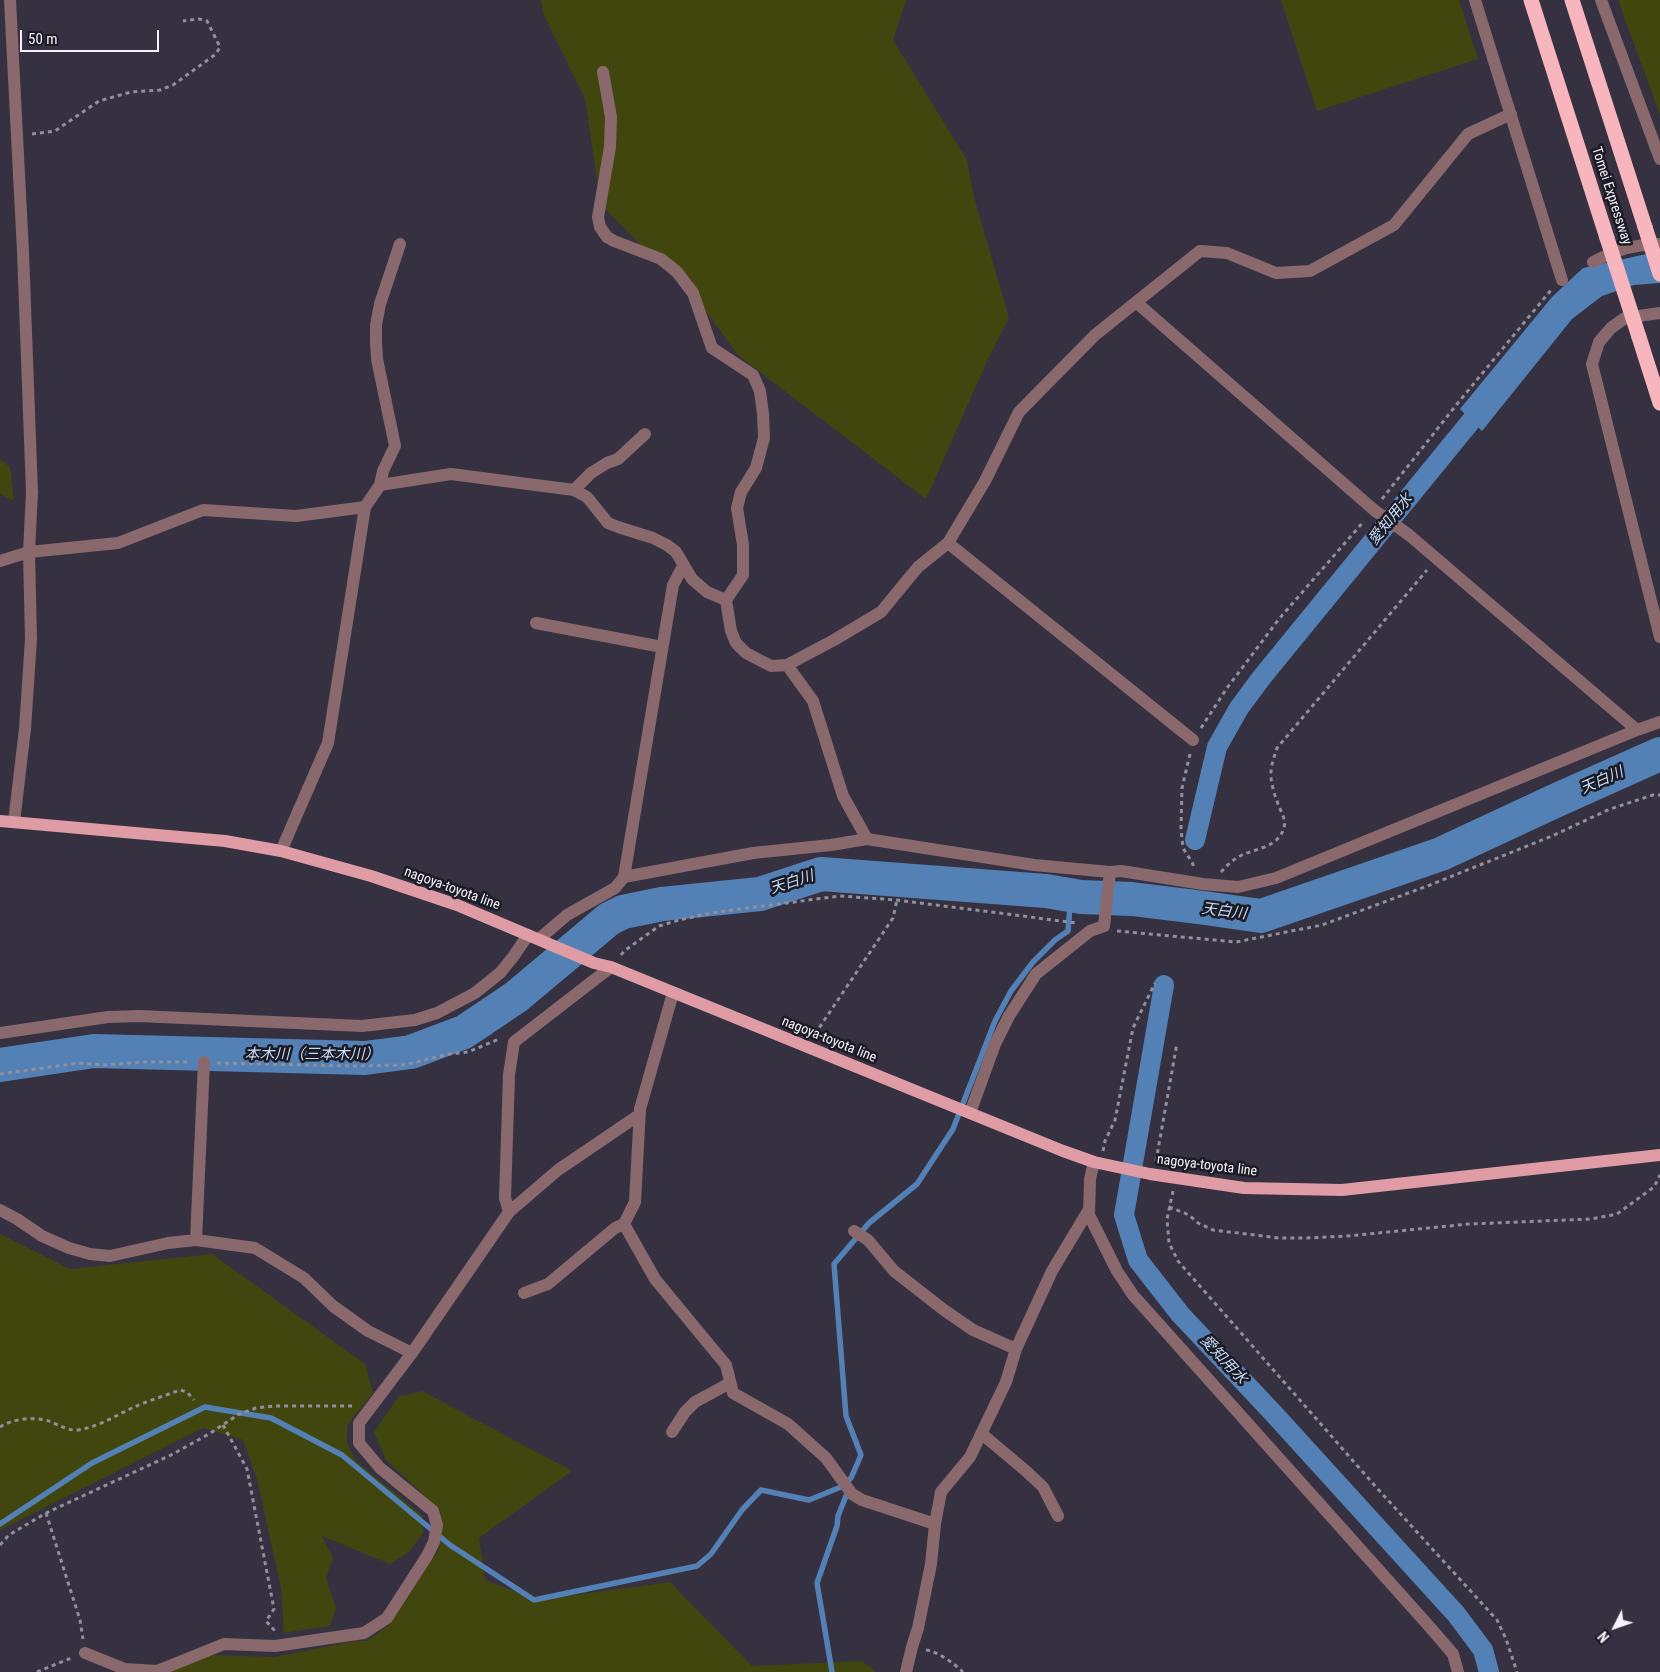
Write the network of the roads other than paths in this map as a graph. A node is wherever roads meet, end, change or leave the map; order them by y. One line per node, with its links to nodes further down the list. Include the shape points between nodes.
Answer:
1 (10, 0): 22 (street, via 32,492)
2 (1475, 0): 7 (street)
3 (1531, 0): 16 (highway, Tomei Expressway, bridge)
4 (1572, 0): 12 (highway, Tomei Expressway, bridge)
5 (1601, 0): 8 (street)
6 (603, 72): 25 (street, via 611,117 610,147 598,218 600,227 614,241 661,260 677,272 693,292 712,348 753,375 760,391 764,438 756,468 741,492 737,508 743,545 743,575)
7 (1511, 114): 13 (street); 14 (street, via 1468,134 1394,224 1310,271 1276,273 1227,253 1200,251)
8 (1660, 159)
9 (400, 244): 18 (street, via 376,325 377,360 395,446)
10 (1660, 244): 11 (street, via 1616,250)
11 (1593, 262)
12 (1660, 274)
13 (1562, 280)
14 (1137, 303): 21 (street, via 1095,335 1019,412 985,481); 31 (street, via 1374,510 1409,535)
15 (1660, 313): 27 (street, via 1625,318 1618,323 1599,342 1592,364)
16 (1660, 402)
17 (646, 434): 19 (street, via 618,459 591,473)
18 (380, 485): 19 (street, via 452,474); 20 (street)
19 (574, 490): 24 (street, via 587,498 608,523 667,545 676,552)
20 (365, 507): 22 (street, via 296,516 203,510 118,543); 36 (street, via 328,743)
21 (948, 543): 29 (street, via 918,567 881,612); 32 (street)
22 (29, 552): 23 (street); 34 (street, via 31,640)
23 (0, 561)
24 (683, 566): 25 (street, via 707,592); 28 (street, via 673,585)
25 (726, 600): 29 (street, via 736,643 746,653 771,666)
26 (536, 623): 28 (street)
27 (1660, 637)
28 (662, 648): 38 (street)
29 (786, 665): 35 (street, via 813,701 843,796)
30 (1660, 722): 31 (street)
31 (1637, 730): 37 (street, via 1276,878 1238,887)
32 (1193, 740)
33 (0, 822): 34 (main road, nagoya-toyota line)
34 (14, 822): 36 (main road, nagoya-toyota line, via 225,841)
35 (867, 839): 37 (street, via 1034,865); 38 (street, via 753,853)
36 (281, 850): 39 (main road, nagoya-toyota line, via 440,899)
37 (1110, 872): 44 (street, via 1104,926 1090,931 1036,974 995,1044)
38 (624, 877): 39 (street, via 615,888 567,915)
39 (539, 939): 40 (main road, nagoya-toyota line); 42 (street, via 513,957 500,973 474,993 437,1013 414,1020 362,1026 139,1016 108,1017)
40 (611, 967): 41 (main road, nagoya-toyota line); 49 (street, via 514,1042 509,1075 505,1198)
41 (673, 993): 44 (main road, nagoya-toyota line); 45 (street)
42 (0, 1033)
43 (204, 1062): 53 (street)
44 (970, 1113): 47 (main road, nagoya-toyota line)
45 (640, 1115): 49 (street, via 558,1170); 51 (street, via 635,1202)
46 (1660, 1156): 47 (main road, nagoya-toyota line, via 1342,1190 1244,1188)
47 (1100, 1163): 50 (street, via 1090,1179)
48 (0, 1210): 53 (street, via 42,1236 90,1254 110,1256)
49 (509, 1212): 56 (street)
50 (1089, 1215): 55 (street, via 1088,1211 1052,1272); 64 (street, via 1133,1295 1453,1654)
51 (624, 1224): 54 (street, via 548,1284); 57 (street, via 656,1279 726,1364)
52 (854, 1231): 55 (street, via 868,1240 894,1271 944,1310 973,1330)
53 (196, 1240): 56 (street, via 255,1248 304,1278 333,1306 368,1331)
54 (524, 1293)
55 (1016, 1349): 59 (street, via 1006,1382)
56 (412, 1353): 62 (street, via 359,1423 359,1443 380,1468 433,1511 437,1525 427,1556 387,1618 364,1633 275,1646 224,1644 157,1671 125,1669)
57 (730, 1383): 58 (street, via 695,1402); 61 (street, via 733,1393 788,1424 802,1436 826,1458 852,1494)
58 (672, 1432)
59 (982, 1434): 60 (street, via 1043,1487); 61 (street, via 970,1457 942,1492)
60 (1058, 1516)
61 (935, 1524): 63 (street, via 931,1564)
62 (85, 1653)
63 (906, 1672)
64 (1458, 1672)

